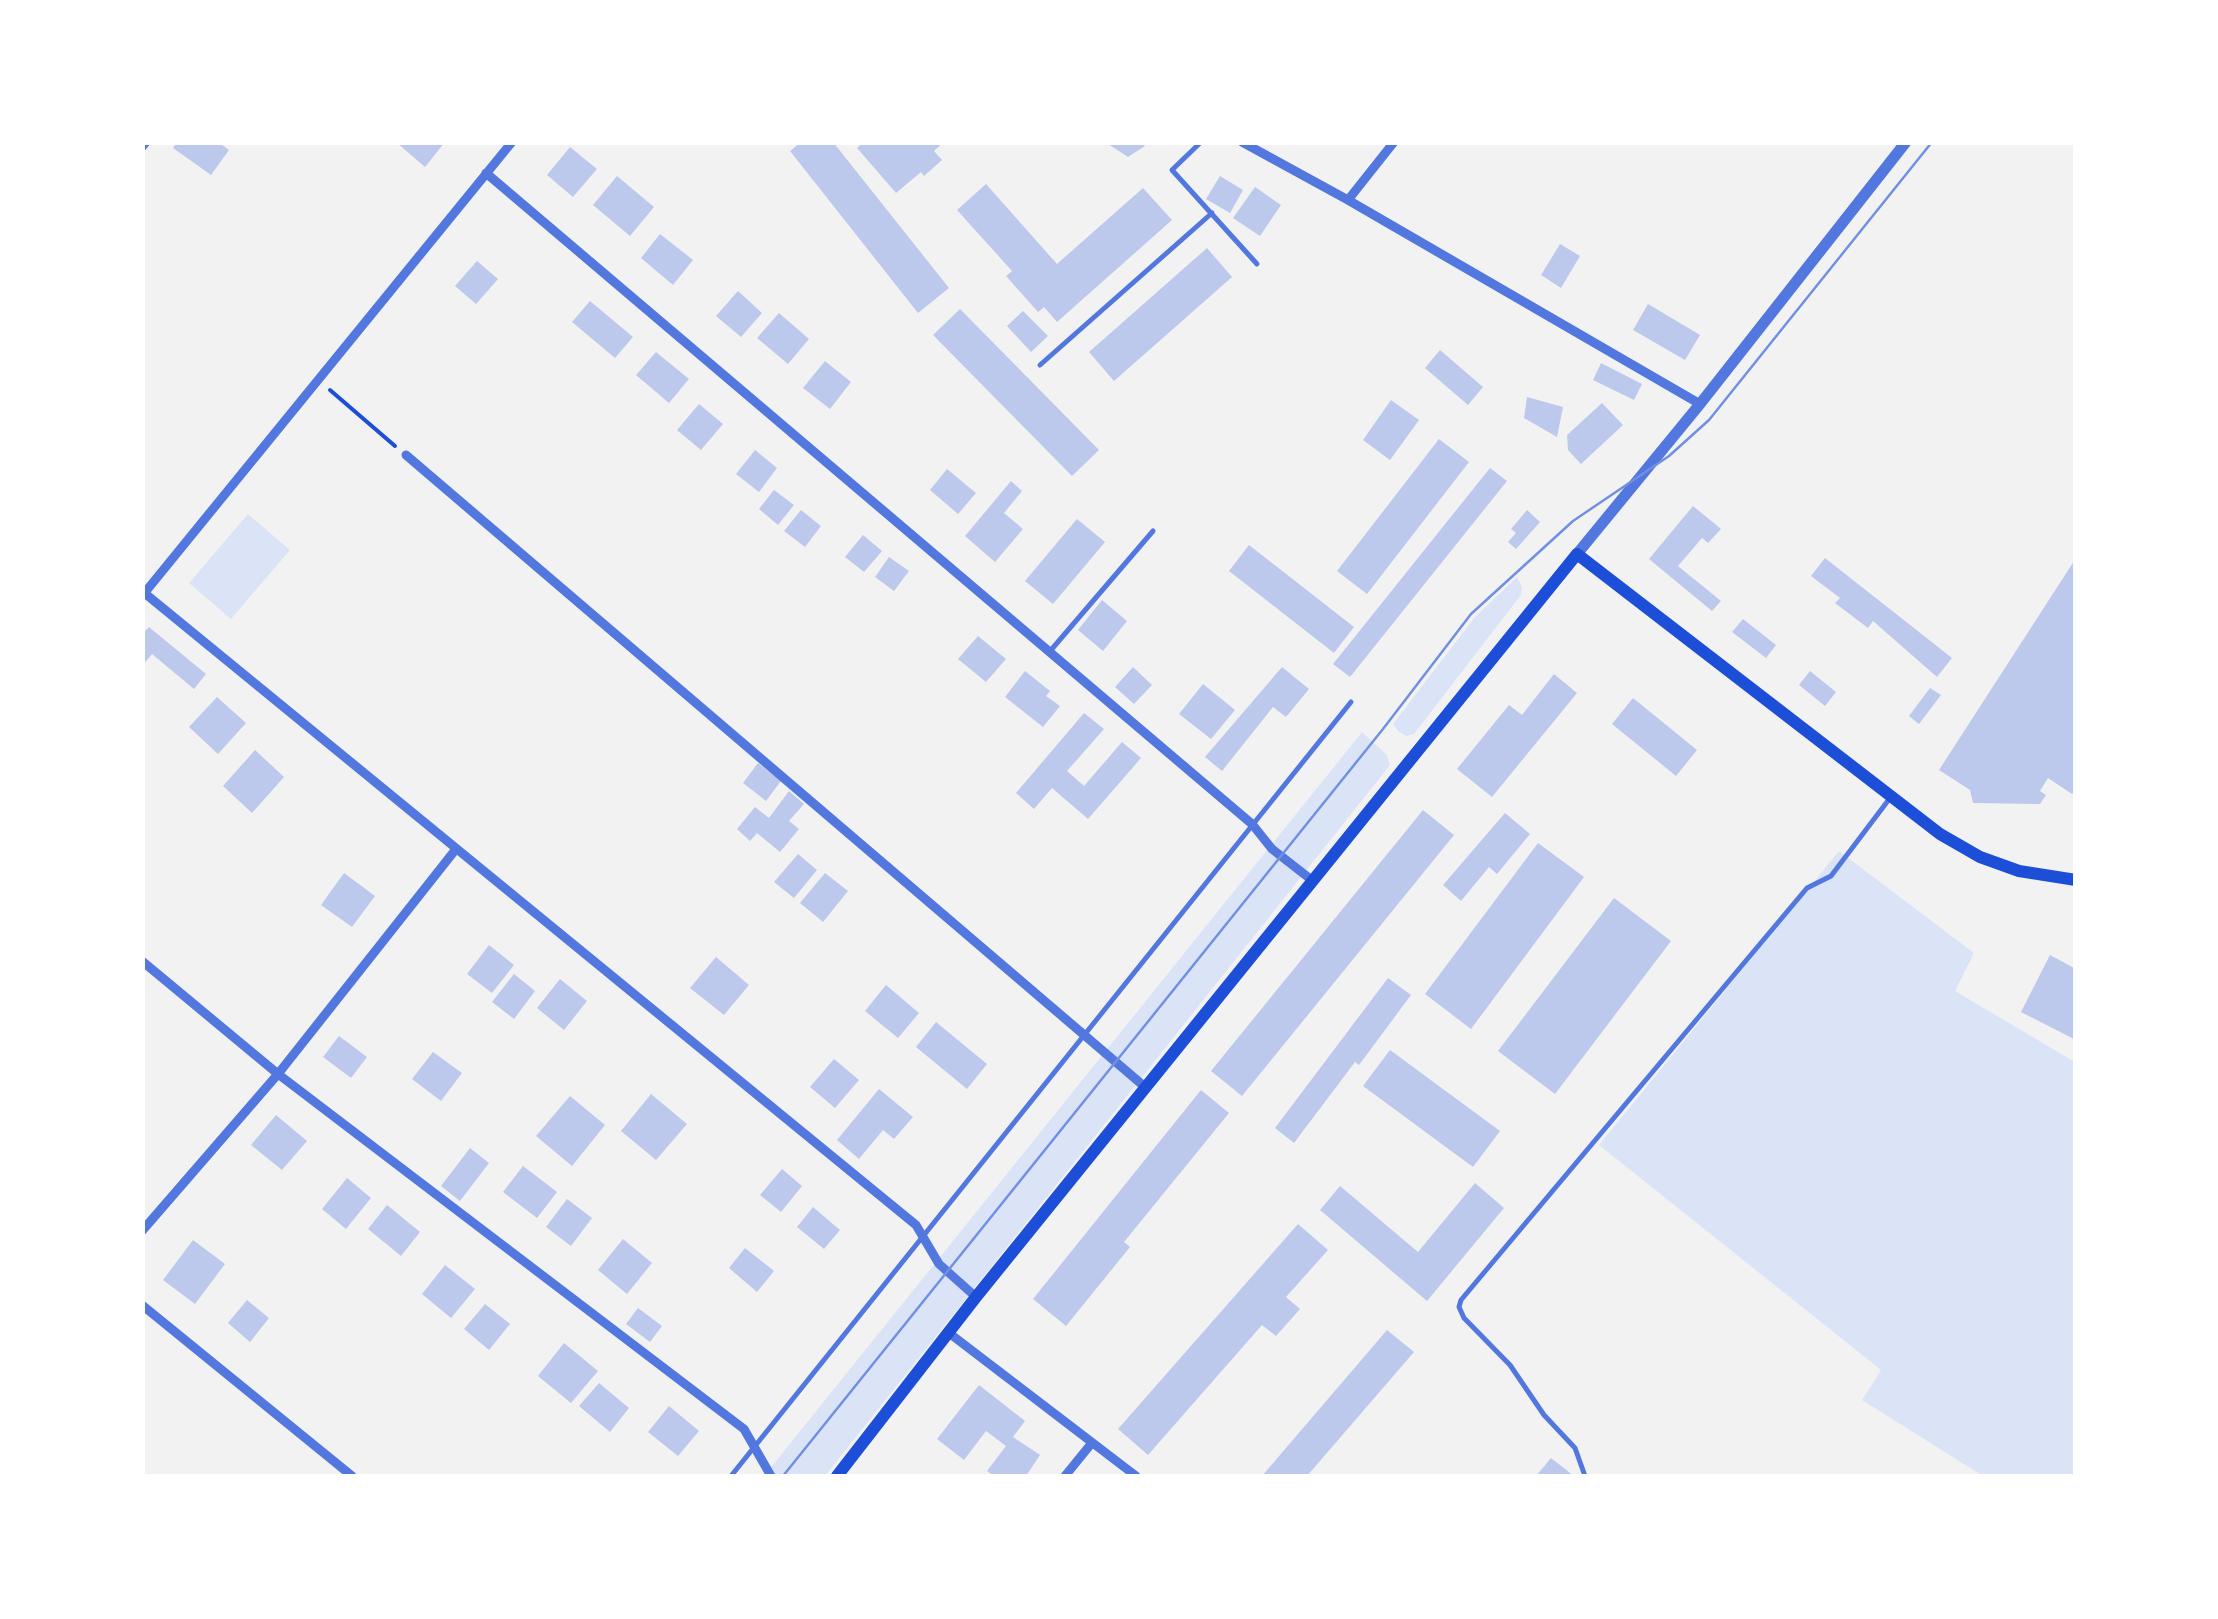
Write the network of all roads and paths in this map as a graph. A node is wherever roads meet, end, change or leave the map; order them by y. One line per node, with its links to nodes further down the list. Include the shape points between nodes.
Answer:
1 (512, 142): 6 (street)
2 (1201, 142): 8 (lane, via 1172,170)
3 (1242, 142): 7 (street)
4 (1394, 142): 7 (street)
5 (1906, 142): 12 (street)
6 (486, 173): 11 (street); 17 (street)
7 (1348, 200): 12 (street)
8 (1212, 213): 9 (lane); 10 (lane)
9 (1258, 264)
10 (1040, 366)
11 (318, 380): 13 (path); 16 (street)
12 (1700, 404): 15 (street)
13 (406, 455): 25 (street)
14 (1153, 531): 17 (lane)
15 (1577, 554): 19 (main road); 23 (main road)
16 (143, 593): 21 (street)
17 (1050, 652): 20 (street)
18 (1351, 702): 20 (lane)
19 (1890, 798): 22 (main road, via 1980,857); 41 (lane, via 1831,876 1806,888 1461,1300 1464,1318 1575,1448)
20 (1252, 824): 23 (street); 25 (lane)
21 (456, 849): 26 (street); 29 (street)
22 (2076, 880)
23 (1314, 881): 27 (main road)
24 (142, 961): 26 (street)
25 (1087, 1035): 27 (street); 29 (lane)
26 (278, 1074): 28 (street); 34 (street, via 744,1429)
27 (1145, 1086): 30 (main road)
28 (142, 1230)
29 (924, 1237): 30 (street, via 939,1264); 34 (lane)
30 (976, 1297): 32 (main road)
31 (142, 1305): 35 (street)
32 (949, 1332): 33 (street); 38 (main road)
33 (1091, 1444): 39 (street); 40 (street)
34 (754, 1448): 36 (lane); 37 (street)
35 (352, 1476)
36 (732, 1476)
37 (771, 1476)
38 (836, 1476)
39 (1065, 1476)
40 (1136, 1476)
41 (1584, 1476)

